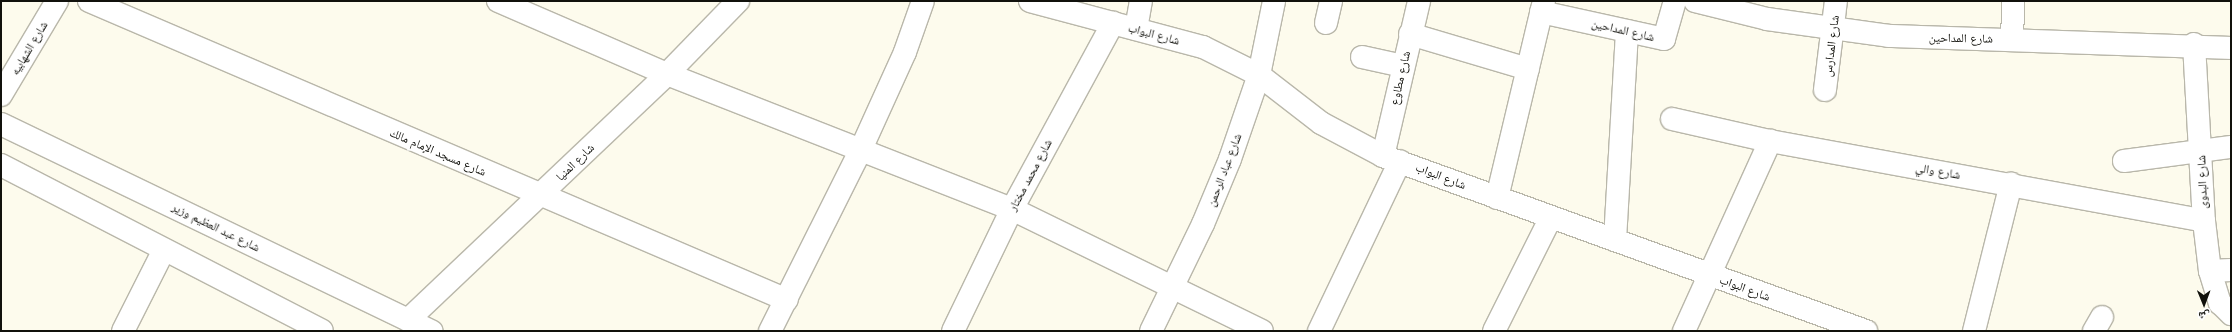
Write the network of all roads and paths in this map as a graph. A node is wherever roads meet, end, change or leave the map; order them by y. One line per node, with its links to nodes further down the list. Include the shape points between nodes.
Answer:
1 (57, 1): 31 (main road, شارع الشهابيه)
2 (90, 1): 42 (main road, شارع مسجد الإمام مالك)
3 (498, 1): 28 (main road)
4 (738, 1): 28 (main road, شارع المنيا)
5 (923, 1): 35 (main road, via 905,52)
6 (1030, 1): 16 (main road, شارع البواب)
7 (1141, 1): 18 (main road)
8 (1274, 1): 29 (main road, شارع عباد الرحمن)
9 (1331, 1): 17 (main road)
10 (1419, 1): 21 (main road, شارع مطاوع)
11 (1676, 1): 19 (main road, شارع المداحين, via 1664,39)
12 (1836, 1): 20 (main road, شارع المدارس)
13 (2013, 1): 22 (main road)
14 (1703, 2): 20 (main road, شارع المداحين)
15 (1543, 7): 19 (main road, شارع المداحين); 27 (main road)
16 (1113, 23): 18 (main road, شارع البواب); 44 (main road, شارع محمد مختار)
17 (1326, 23)
18 (1136, 29): 29 (main road, شارع البواب, via 1203,47)
19 (1627, 31): 47 (main road)
20 (1832, 31): 22 (main road, شارع المداحين); 30 (main road, شارع المدارس)
21 (1410, 34): 26 (main road, شارع مطاوع); 27 (main road)
22 (2012, 40): 23 (main road, شارع المداحين)
23 (2194, 44): 24 (main road, شارع المداحين); 37 (main road, شارع البدوى)
24 (2231, 48)
25 (1362, 57): 26 (main road)
26 (1403, 66): 38 (main road, شارع مطاوع)
27 (1528, 69): 43 (main road)
28 (667, 74): 35 (main road); 42 (main road, شارع المنيا)
29 (1259, 75): 38 (main road, شارع البواب, via 1320,123); 51 (main road, شارع عباد الرحمن, via 1224,174)
30 (1825, 90)
31 (1, 95)
32 (1672, 119): 34 (main road, شارع والي)
33 (1, 124): 54 (main road, شارع عبد العظيم وزير)
34 (1770, 141): 41 (main road, شارع والي); 50 (main road)
35 (862, 147): 44 (main road); 52 (main road)
36 (2231, 147): 37 (main road)
37 (2201, 151): 39 (main road); 46 (main road, شارع البدوى)
38 (1392, 158): 43 (main road, شارع البواب); 62 (main road, شارع مطاوع)
39 (2124, 161)
40 (1, 165): 48 (main road)
41 (2011, 184): 46 (main road, شارع والي); 66 (main road)
42 (540, 196): 52 (main road, شارع مسجد الإمام مالك); 54 (main road, شارع المنيا)
43 (1497, 198): 45 (main road, شارع البواب)
44 (1012, 209): 51 (main road); 59 (main road, شارع محمد مختار)
45 (1551, 217): 47 (main road, شارع البواب); 63 (main road)
46 (2204, 221): 49 (main road, شارع البدوى)
47 (1615, 240): 50 (main road, شارع البواب)
48 (164, 250): 55 (main road); 56 (main road)
49 (2221, 270): 53 (main road, شارع البدوى, via 2220,303)
50 (1710, 276): 64 (main road); 65 (main road, شارع البواب)
51 (1174, 286): 60 (main road, شارع عباد الرحمن); 61 (main road)
52 (787, 300): 58 (main road)
53 (2231, 314)
54 (408, 320): 57 (main road, شارع عبد العظيم وزير)
55 (123, 331)
56 (322, 331)
57 (432, 331)
58 (770, 331)
59 (953, 331)
60 (1151, 331)
61 (1262, 331)
62 (1319, 331)
63 (1494, 331)
64 (1684, 331)
65 (1866, 331)
66 (1974, 331)

